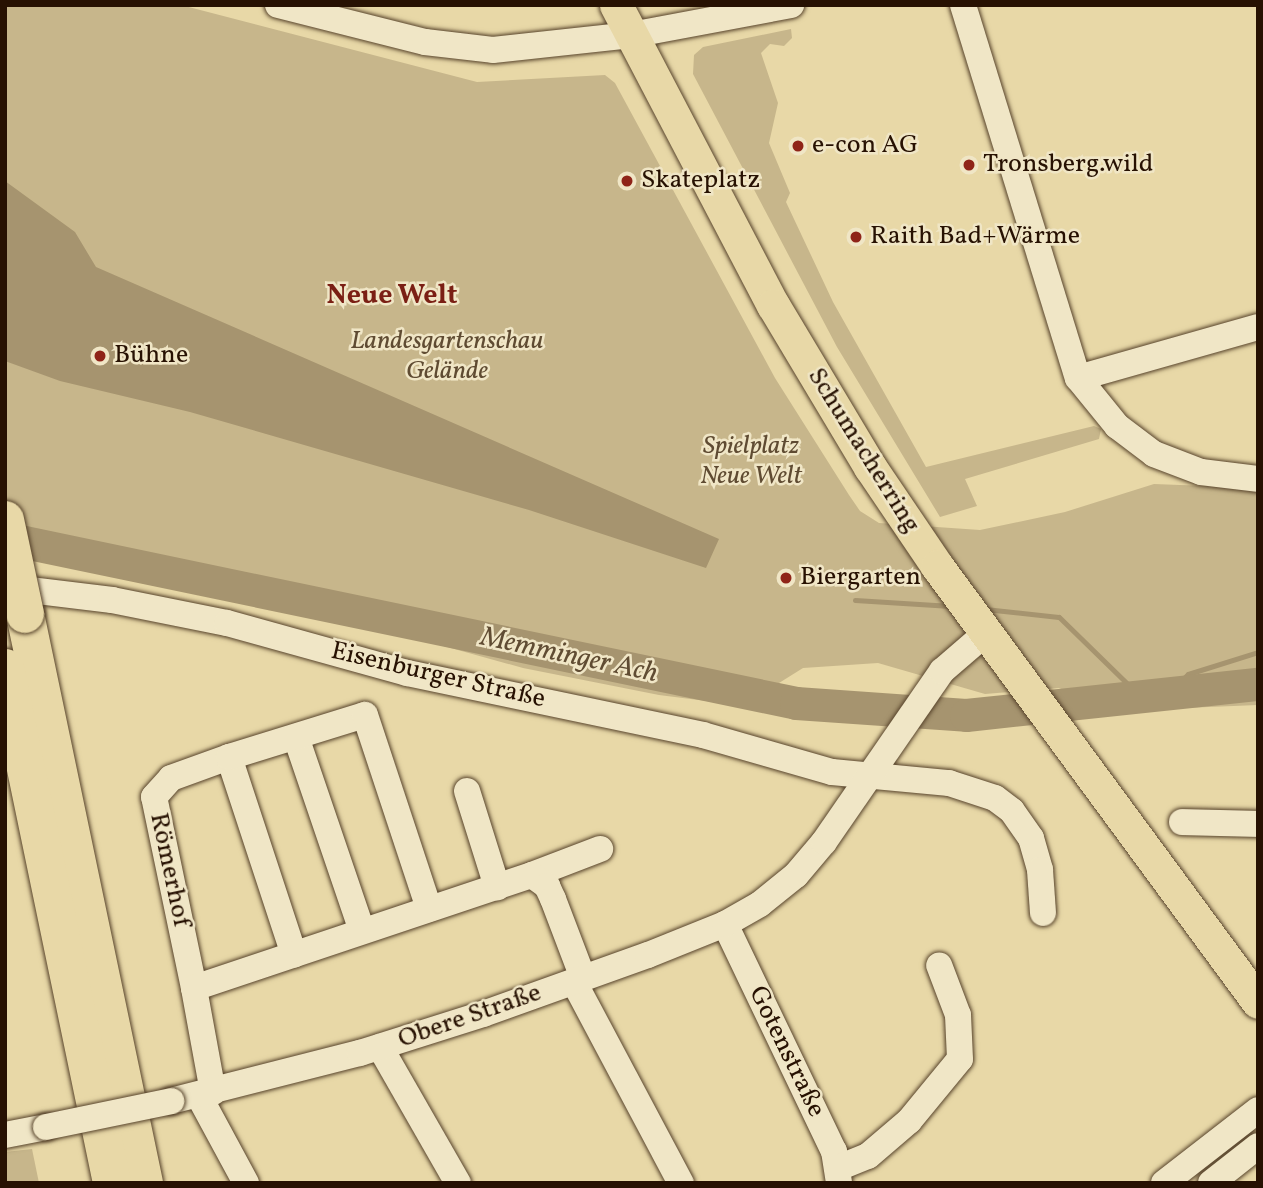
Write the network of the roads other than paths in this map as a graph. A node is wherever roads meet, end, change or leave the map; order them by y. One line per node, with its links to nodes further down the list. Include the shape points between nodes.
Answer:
1 (278, 5): 5 (street, via 425,43 493,51)
2 (616, 5): 5 (main road, Schumacherring)
3 (791, 5): 5 (street)
4 (963, 5): 7 (street)
5 (631, 35): 11 (main road, Schumacherring, via 828,401)
6 (1258, 327): 7 (street)
7 (1078, 377): 8 (street, via 1101,410 1137,442 1201,472)
8 (1258, 479)
9 (5, 520): 10 (highway, bridge)
10 (15, 601): 15 (street, Eisenburger Straße, via 112,600 227,623 407,673 622,717 832,772); 38 (highway)
11 (981, 625): 15 (street, Obere Straße); 30 (main road, Schumacherring)
12 (5, 668): 37 (highway)
13 (296, 737): 14 (street, Römerhof); 22 (street, Römerhof, via 365,715); 25 (street)
14 (229, 757): 26 (street); 29 (street, Römerhof, via 171,778 154,797)
15 (868, 777): 23 (street, via 949,783 995,798 1012,811 1031,838 1040,870); 24 (street, Obere Straße, via 796,874 760,904)
16 (467, 791): 21 (street)
17 (1182, 822): 18 (street)
18 (1258, 824)
19 (600, 849): 20 (street)
20 (532, 875): 21 (street); 28 (street, via 547,886 554,899)
21 (497, 887): 22 (street)
22 (429, 909): 25 (street)
23 (1043, 913)
24 (725, 924): 28 (street, Obere Straße); 36 (street, Gotenstraße)
25 (362, 931): 26 (street)
26 (294, 955): 29 (street)
27 (939, 965): 36 (street, via 958,1016 960,1059 909,1121)
28 (579, 980): 31 (street, Obere Straße); 41 (street)
29 (194, 988): 32 (street, Römerhof)
30 (1258, 1002)
31 (380, 1047): 32 (street, Obere Straße); 40 (street)
32 (206, 1094): 34 (street, Obere Straße, bridge); 39 (street, Römerhof)
33 (1258, 1111): 42 (street)
34 (5, 1135)
35 (1258, 1146): 43 (street)
36 (838, 1175)
37 (112, 1183)
38 (144, 1183)
39 (246, 1183)
40 (458, 1183)
41 (681, 1183)
42 (1164, 1183)
43 (1211, 1183)

